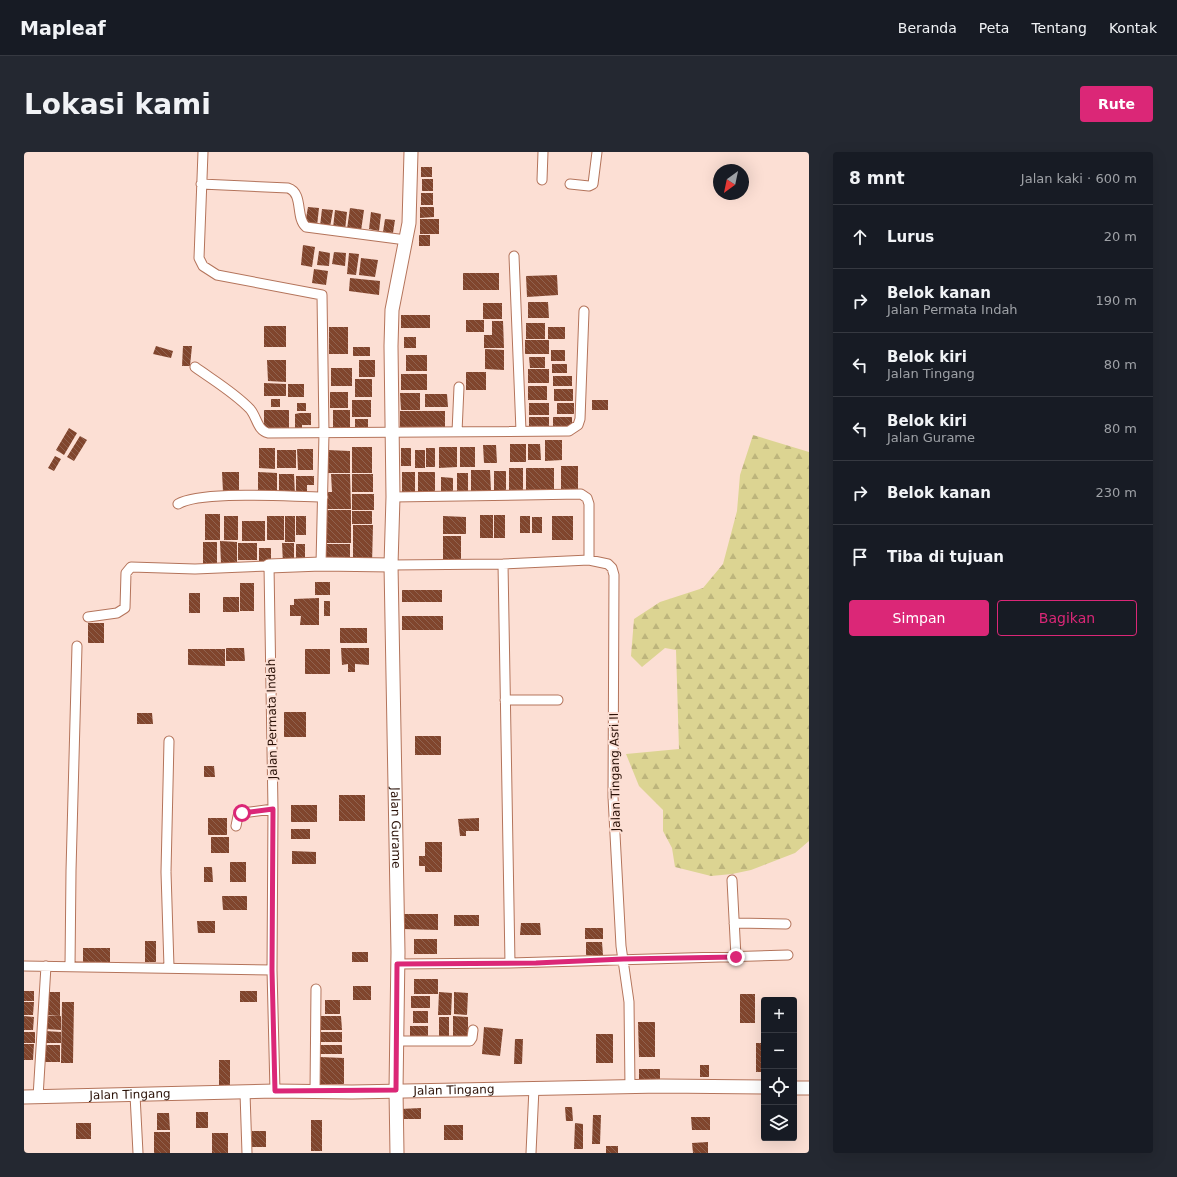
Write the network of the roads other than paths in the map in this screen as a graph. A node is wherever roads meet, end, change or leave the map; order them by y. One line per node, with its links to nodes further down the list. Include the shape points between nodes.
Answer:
1 (203, 152): 6 (street)
2 (411, 152): 8 (street, Jalan Gurame, via 409,223)
3 (542, 152): 5 (street)
4 (597, 152): 7 (street, via 595,182 592,186)
5 (542, 180)
6 (201, 184): 8 (street, via 288,188 295,193 301,220 306,227); 16 (street, via 199,258 207,270 216,275 322,295)
7 (570, 184)
8 (406, 240): 13 (street, Jalan Gurame, via 392,310)
9 (514, 256): 15 (street)
10 (584, 311): 15 (street, via 578,425 569,431)
11 (195, 368): 16 (street, via 244,404 264,432)
12 (459, 387): 14 (street)
13 (392, 432): 14 (street); 16 (street); 18 (street, Jalan Gurame)
14 (457, 432): 15 (street)
15 (521, 432)
16 (324, 433): 17 (street)
17 (323, 497): 19 (street, via 218,496 190,498); 21 (street)
18 (393, 497): 20 (street, via 581,494 587,498 589,504); 23 (street, Jalan Gurame)
19 (178, 504)
20 (589, 560): 22 (street, Jalan Tingang Asri II); 37 (street, Jalan Tingang Asri II, via 608,564 614,575 613,797)
21 (321, 564): 23 (street); 24 (street)
22 (503, 564): 23 (street, Jalan Tingang Asri II); 27 (street)
23 (391, 565): 39 (street, Jalan Gurame)
24 (269, 566): 25 (street, via 195,569 131,567 126,573 124,608 117,613); 30 (street, Jalan Permata Indah)
25 (88, 617)
26 (77, 646): 42 (street)
27 (505, 700): 28 (street); 38 (street)
28 (558, 700)
29 (169, 741): 43 (street, via 166,872)
30 (273, 809): 31 (street, via 242,813 238,816); 44 (street, Jalan Permata Indah)
31 (236, 826)
32 (732, 880): 33 (street)
33 (734, 923): 34 (street); 36 (street)
34 (786, 924)
35 (788, 955): 36 (street)
36 (736, 957): 37 (street)
37 (623, 959): 38 (street); 48 (street, Jalan Tingang Asri II, via 629,1002)
38 (510, 963): 39 (street)
39 (397, 964): 47 (street, Jalan Gurame)
40 (24, 966): 41 (street)
41 (46, 966): 42 (street); 59 (street)
42 (70, 966): 43 (street)
43 (169, 967): 44 (street)
44 (272, 970): 54 (street, Jalan Permata Indah)
45 (316, 989): 55 (street)
46 (473, 1030): 47 (street, via 470,1041)
47 (396, 1041): 53 (street, Jalan Gurame)
48 (630, 1087): 49 (street, Jalan Tingang); 50 (street, Jalan Tingang)
49 (761, 1087)
50 (534, 1088): 53 (street, Jalan Tingang); 63 (street)
51 (797, 1088): 52 (street)
52 (809, 1088)
53 (396, 1090): 55 (street, Jalan Tingang); 62 (street, Jalan Gurame)
54 (275, 1091): 55 (street, Jalan Tingang); 56 (street, Jalan Tingang)
55 (315, 1092)
56 (245, 1093): 57 (street, Jalan Tingang); 61 (street)
57 (135, 1095): 59 (street, Jalan Tingang); 60 (street)
58 (24, 1097): 59 (street, Jalan Tingang)
59 (38, 1097)
60 (138, 1153)
61 (247, 1153)
62 (397, 1153)
63 (531, 1153)

